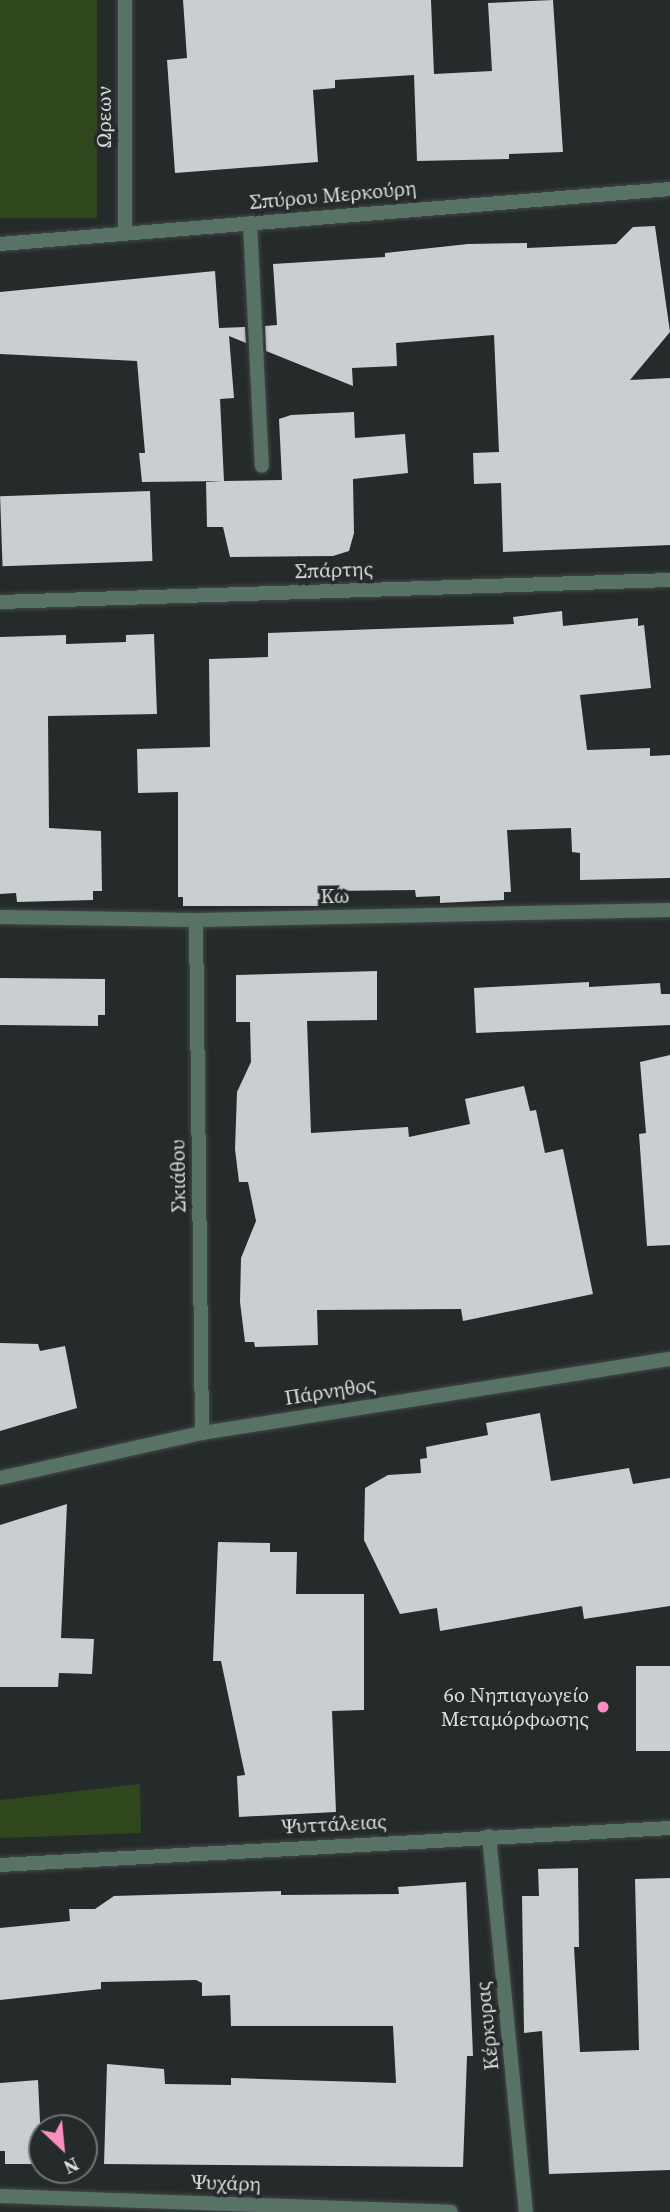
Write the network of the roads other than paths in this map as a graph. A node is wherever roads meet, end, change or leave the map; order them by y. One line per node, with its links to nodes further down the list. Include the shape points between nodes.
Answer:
1 (125, 0): 4 (street, Ωρεων)
2 (670, 189): 3 (street, Σπύρου Μερκούρη)
3 (250, 223): 4 (street, Σπύρου Μερκούρη); 6 (street)
4 (125, 234): 5 (street, Σπύρου Μερκούρη)
5 (0, 244)
6 (262, 466)
7 (670, 580): 8 (street, Σπάρτης)
8 (0, 602)
9 (670, 910): 11 (street, Κω)
10 (0, 918): 11 (street, Κω)
11 (196, 919): 13 (street, Σκιάθου)
12 (670, 1359): 13 (street, Πάρνηθος)
13 (202, 1433): 14 (street, Πάρνηθος)
14 (0, 1478)
15 (670, 1828): 16 (street, Ψυττάλειας)
16 (489, 1836): 17 (street, Ψυττάλειας); 21 (street, Κέρκυρας)
17 (0, 1865)
18 (0, 2196): 19 (street, Ψυχάρη)
19 (294, 2209): 20 (street, Ψυχάρη)
20 (451, 2212)
21 (526, 2212)

